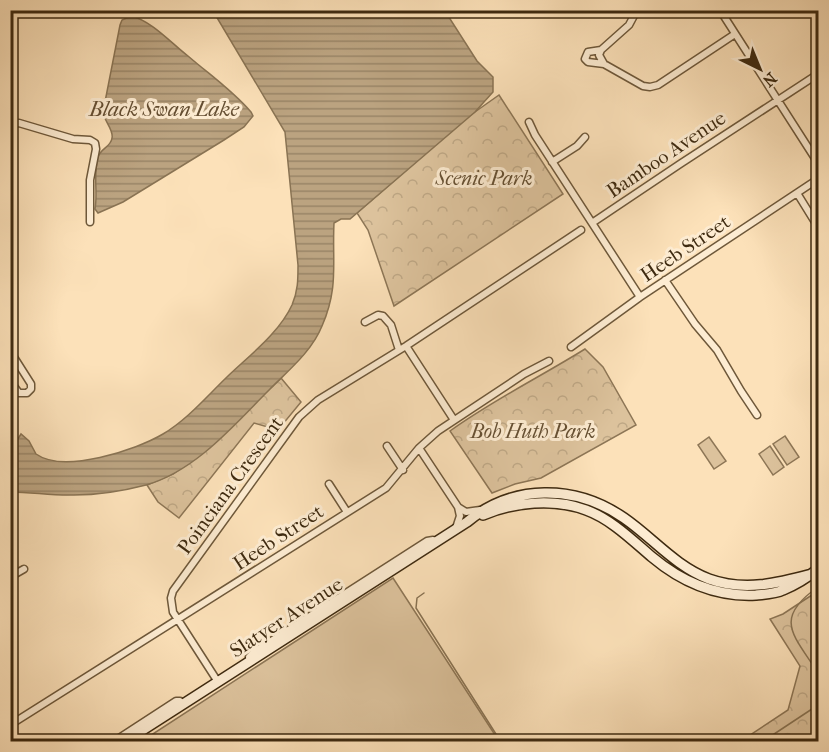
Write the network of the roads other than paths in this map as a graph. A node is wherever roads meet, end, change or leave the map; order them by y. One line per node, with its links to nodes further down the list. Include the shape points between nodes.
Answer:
1 (637, 10): 4 (street, via 629,25)
2 (720, 10): 3 (street)
3 (735, 34): 5 (street, via 650,87); 7 (street)
4 (601, 50): 5 (street); 5 (street, via 588,52 585,59)
5 (604, 64)
6 (819, 74): 7 (street, Bamboo Avenue)
7 (778, 100): 12 (street); 16 (street, Bamboo Avenue)
8 (529, 122): 11 (street)
9 (10, 124): 15 (street, via 95,143)
10 (585, 137): 11 (street)
11 (552, 162): 16 (street)
12 (819, 163)
13 (819, 179): 14 (street, Heeb Street)
14 (797, 193): 17 (street); 19 (street, Heeb Street)
15 (90, 222)
16 (592, 223): 20 (street)
17 (819, 227)
18 (581, 230): 22 (street)
19 (665, 280): 20 (street, Heeb Street); 28 (street, via 717,350)
20 (640, 297): 23 (street, Heeb Street)
21 (365, 322): 24 (street, via 383,316 391,325)
22 (406, 346): 24 (street, Poinciana Crescent); 29 (street)
23 (571, 347)
24 (399, 350): 42 (street, Poinciana Crescent, via 318,400 299,417 173,591 171,606)
25 (10, 351): 27 (street, via 31,389 19,393)
26 (549, 361): 29 (street, Heeb Street)
27 (10, 381)
28 (757, 415)
29 (454, 420): 31 (street, Heeb Street)
30 (387, 447): 32 (street)
31 (419, 448): 32 (street, Heeb Street); 34 (street)
32 (403, 470): 36 (street, Heeb Street, via 386,488)
33 (329, 484): 36 (street)
34 (458, 507): 35 (street, via 466,512); 38 (street, via 460,516)
35 (483, 509): 37 (main road, Slatyer Avenue); 40 (main road, Slatyer Avenue, via 523,494 562,494 588,500 624,518 681,565 710,579 767,585)
36 (347, 512): 42 (street, Heeb Street)
37 (468, 522): 38 (main road, Slatyer Avenue); 40 (main road, Slatyer Avenue, via 495,510 523,504 553,503 586,510 676,574 726,594 777,592)
38 (455, 530): 43 (main road, Slatyer Avenue)
39 (24, 569): 41 (street)
40 (816, 571)
41 (10, 577)
42 (178, 621): 43 (street, Poinciana Crescent); 45 (street, Heeb Street)
43 (219, 682): 44 (main road, Slatyer Avenue)
44 (183, 704): 46 (street, via 176,701); 47 (main road, Slatyer Avenue)
45 (10, 725)
46 (112, 741)
47 (124, 741)

